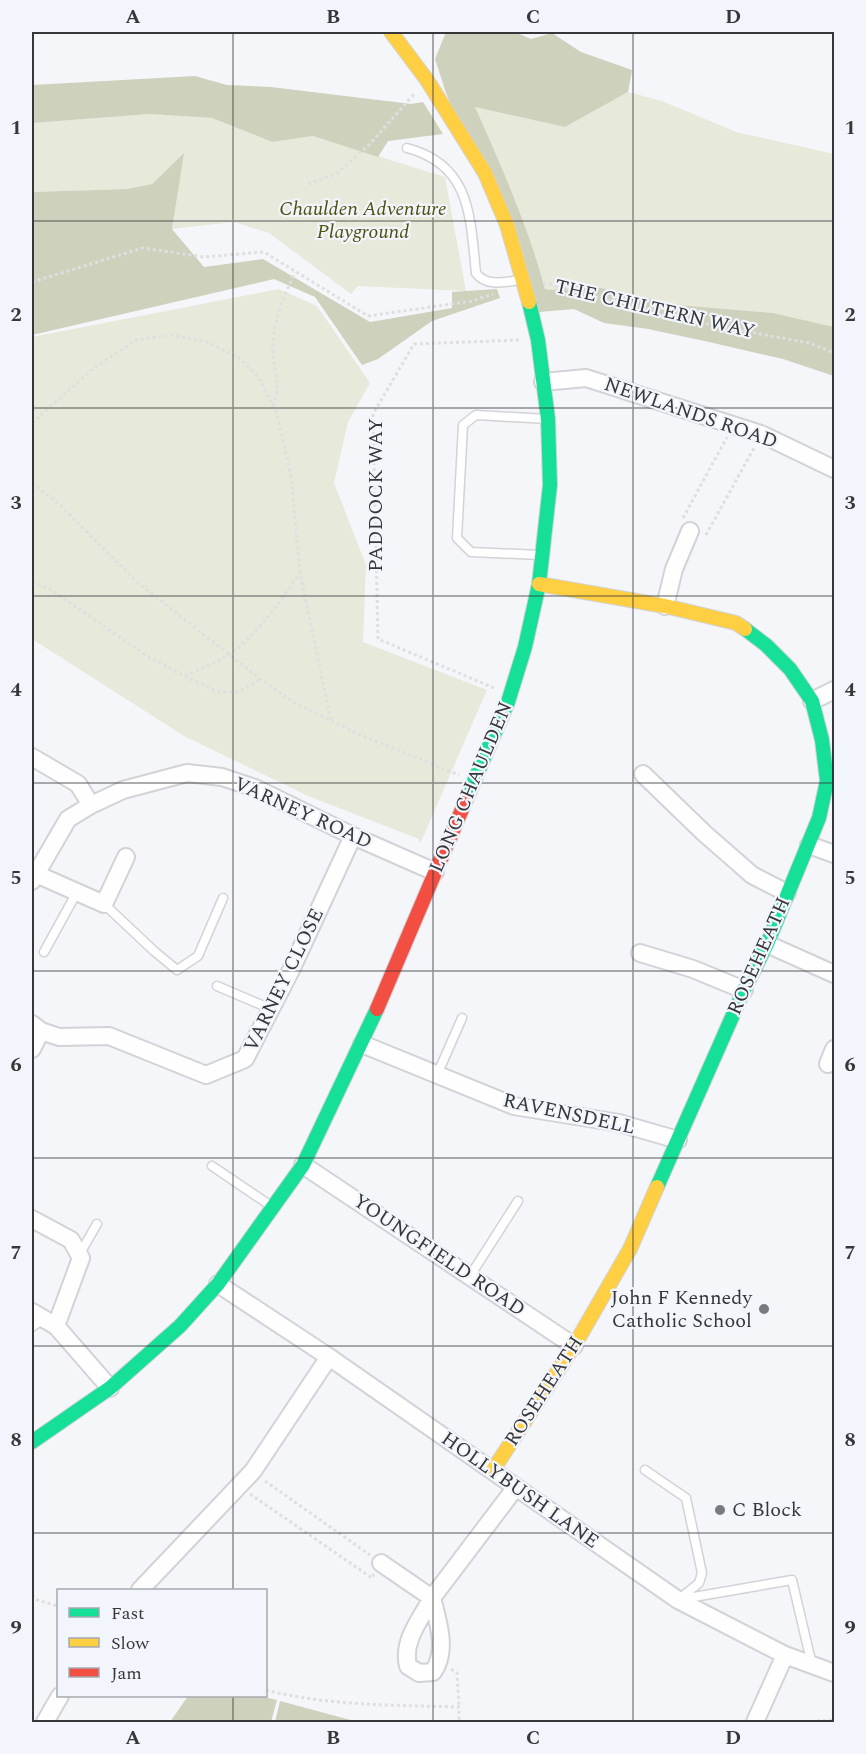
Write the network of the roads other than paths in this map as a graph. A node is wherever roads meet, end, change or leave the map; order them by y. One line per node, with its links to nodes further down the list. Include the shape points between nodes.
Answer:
1 (391, 32): 3 (street, LONG CHAULDEN, via 427,80 485,173 507,225)
2 (406, 148): 3 (lane, via 436,159 459,183 471,220 478,276 495,283)
3 (524, 282): 4 (street, LONG CHAULDEN)
4 (543, 382): 5 (street, LONG CHAULDEN); 6 (street, NEWLANDS ROAD, via 586,378 761,434)
5 (548, 419): 8 (street, LONG CHAULDEN, via 550,485); 8 (lane, via 476,415 463,425 457,538 471,552)
6 (834, 469)
7 (690, 531): 10 (street, via 674,569)
8 (543, 555): 9 (street, LONG CHAULDEN)
9 (539, 584): 10 (street, ROSEHEATH); 20 (street, LONG CHAULDEN, via 509,695)
10 (665, 606): 12 (street, ROSEHEATH, via 736,623 790,669)
11 (834, 690): 12 (street)
12 (812, 700): 17 (street, ROSEHEATH, via 827,781)
13 (32, 757): 15 (street, via 78,784)
14 (643, 774): 23 (street, via 752,875)
15 (91, 805): 16 (street, VARNEY ROAD, via 123,790 187,773 222,777); 21 (street, VARNEY ROAD, via 68,819)
16 (353, 836): 20 (street, VARNEY ROAD); 32 (street, VARNEY CLOSE)
17 (809, 845): 18 (street); 23 (street, ROSEHEATH)
18 (834, 854)
19 (126, 857): 25 (street)
20 (435, 872): 35 (street, LONG CHAULDEN)
21 (34, 877): 22 (street)
22 (77, 892): 25 (street); 27 (lane)
23 (787, 892): 26 (street, ROSEHEATH)
24 (223, 898): 25 (lane, via 198,956 177,970)
25 (104, 903)
26 (768, 944): 29 (street); 31 (street, ROSEHEATH)
27 (44, 952)
28 (640, 953): 31 (street)
29 (834, 974)
30 (217, 986): 32 (lane)
31 (744, 990): 38 (street, ROSEHEATH)
32 (271, 1009): 34 (street, VARNEY CLOSE, via 245,1059 206,1076 109,1036 59,1037)
33 (462, 1018): 37 (lane)
34 (36, 1027): 36 (street)
35 (362, 1044): 37 (street, RAVENSDELL); 39 (street, LONG CHAULDEN)
36 (32, 1049)
37 (437, 1074): 38 (street, RAVENSDELL, via 514,1106 619,1123)
38 (678, 1140): 49 (street, ROSEHEATH, via 630,1250)
39 (303, 1164): 42 (street, LONG CHAULDEN); 46 (street, YOUNGFIELD ROAD)
40 (212, 1166): 42 (lane)
41 (518, 1201): 46 (lane)
42 (274, 1208): 47 (street, LONG CHAULDEN)
43 (32, 1219): 45 (street, via 71,1240)
44 (97, 1224): 45 (lane)
45 (79, 1255): 48 (street, via 81,1258)
46 (470, 1276): 49 (street, YOUNGFIELD ROAD)
47 (219, 1284): 50 (street, HOLLYBUSH LANE); 51 (street, LONG CHAULDEN, via 180,1326)
48 (40, 1321): 51 (street)
49 (574, 1346): 53 (street, ROSEHEATH)
50 (329, 1357): 53 (street, HOLLYBUSH LANE); 57 (street, via 253,1471)
51 (110, 1388): 52 (street, LONG CHAULDEN)
52 (32, 1442)
53 (493, 1470): 55 (street, HOLLYBUSH LANE)
54 (645, 1470): 59 (lane, via 687,1498 702,1573 699,1583)
55 (516, 1487): 58 (street); 59 (street, HOLLYBUSH LANE)
56 (381, 1563): 58 (street)
57 (141, 1589)
58 (432, 1598): 58 (street, via 440,1627 441,1661 433,1672 419,1673 408,1666 405,1653)
59 (678, 1600): 60 (street, HOLLYBUSH LANE); 61 (lane, via 792,1580)
60 (785, 1655): 61 (street, HOLLYBUSH LANE); 65 (street)
61 (812, 1665): 62 (street, HOLLYBUSH LANE)
62 (834, 1673)
63 (59, 1697): 64 (street)
64 (45, 1722)
65 (755, 1722)

